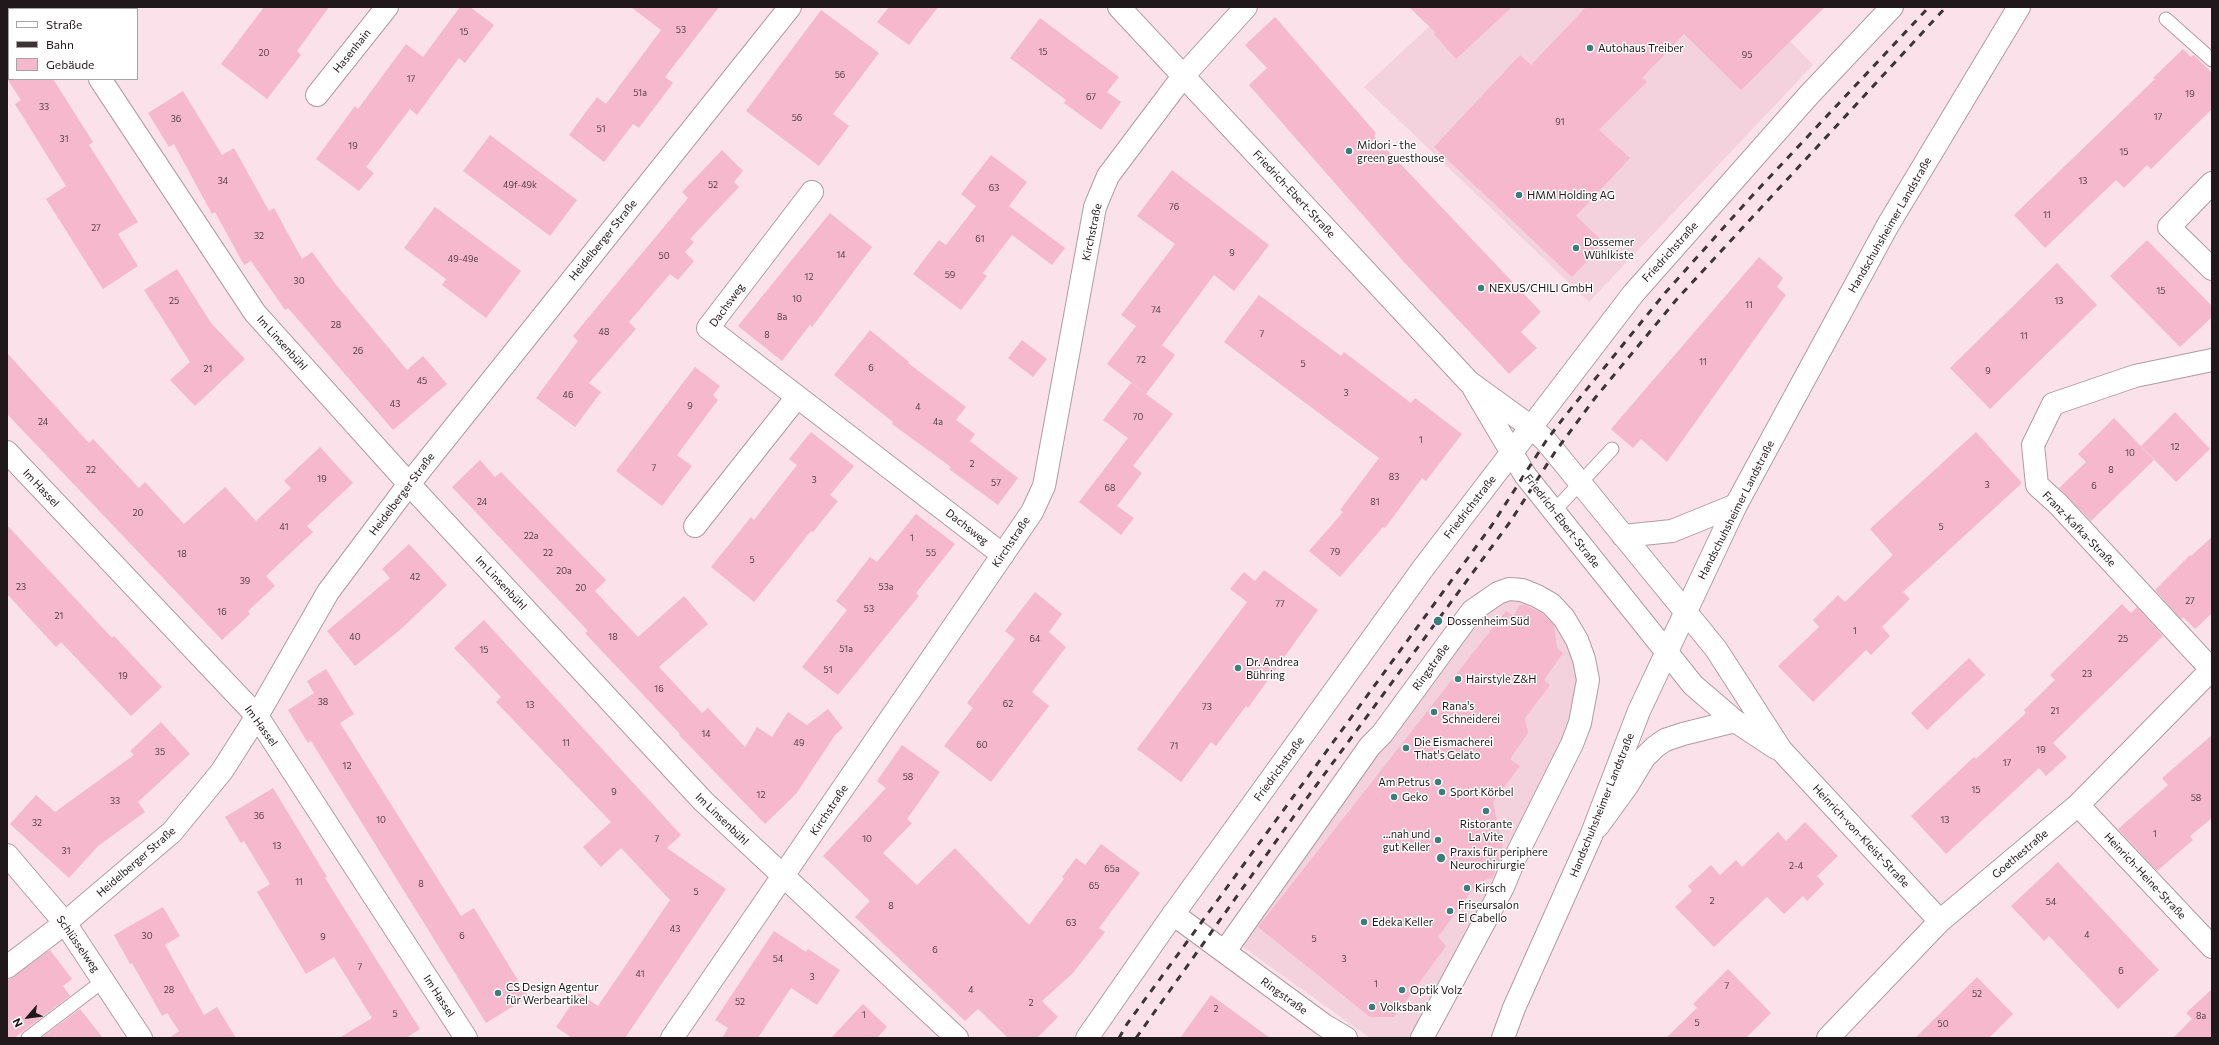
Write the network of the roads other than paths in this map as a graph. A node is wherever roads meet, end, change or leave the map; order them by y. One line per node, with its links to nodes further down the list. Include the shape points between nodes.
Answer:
1 (387, 7): 11 (street, Hasenhain)
2 (790, 7): 22 (street, Heidelberger Straße)
3 (1119, 7): 9 (street, Friedrich-Ebert-Straße)
4 (1246, 7): 9 (street, Kirchstraße)
5 (1892, 7): 18 (street, Friedrichstraße, via 1808,96 1633,294)
6 (2019, 7): 24 (street, Handschuhsheimer Landstraße, via 1888,225)
7 (2166, 19): 8 (lane)
8 (2212, 60)
9 (1184, 75): 16 (street, Friedrich-Ebert-Straße); 28 (street, Kirchstraße, via 1108,176 1095,207 1044,486 1032,512)
10 (101, 80): 22 (street, Im Linsenbühl, via 255,313)
11 (316, 94)
12 (2212, 184): 14 (street, via 2169,227)
13 (812, 192): 17 (street, Dachsweg, via 708,328)
14 (2212, 269)
15 (2212, 360): 31 (street, Franz-Kafka-Straße, via 2135,376 2053,404 2033,445 2036,485 2058,504)
16 (1469, 382): 18 (street, Friedrich-Ebert-Straße); 21 (street, Friedrich-Ebert-Straße)
17 (798, 397): 26 (street); 28 (street, Dachsweg)
18 (1531, 426): 21 (street, Friedrichstraße); 23 (street, Friedrich-Ebert-Straße)
19 (1612, 449): 23 (lane)
20 (7, 452): 32 (street, Im Hassel)
21 (1511, 453): 25 (street, Friedrich-Ebert-Straße); 39 (street, Friedrichstraße, via 1424,567)
22 (409, 484): 32 (street, Heidelberger Straße, via 328,592); 38 (street, Im Linsenbühl, via 703,801)
23 (1580, 484): 25 (lane); 27 (street, Friedrich-Ebert-Straße)
24 (1736, 505): 27 (street, via 1672,531); 29 (street, Handschuhsheimer Landstraße)
25 (1554, 511): 30 (street, Friedrich-Ebert-Straße)
26 (695, 526)
27 (1623, 536): 29 (street, Friedrich-Ebert-Straße)
28 (1003, 555): 38 (street, Kirchstraße)
29 (1685, 611): 30 (street, Handschuhsheimer Landstraße); 34 (street, Heinrich-von-Kleist-Straße, via 1716,649)
30 (1666, 652): 33 (street, Heinrich-von-Kleist-Straße, via 1693,686); 36 (street, Handschuhsheimer Landstraße, via 1639,711)
31 (2212, 669): 35 (street, Goethestraße)
32 (257, 716): 41 (street, Heidelberger Straße, via 222,771 172,832); 49 (street, Im Hassel)
33 (1735, 721): 34 (street, Heinrich-von-Kleist-Straße); 36 (street, via 1683,734 1665,740 1655,747 1644,758)
34 (1781, 750): 40 (street, Heinrich-von-Kleist-Straße)
35 (2078, 805): 40 (street, Goethestraße); 42 (street, Heinrich-Heine-Straße)
36 (1592, 836): 46 (street, Handschuhsheimer Landstraße)
37 (7, 856): 41 (street, Schlüsselweg, via 16,863)
38 (784, 878): 50 (street, Kirchstraße); 51 (street, Im Linsenbühl)
39 (1173, 914): 43 (street, Ringstraße); 52 (street, Friedrichstraße)
40 (1940, 921): 55 (street, Goethestraße)
41 (65, 923): 44 (street, Heidelberger Straße); 45 (street, Schlüsselweg)
42 (2212, 947)
43 (1225, 952): 53 (street, Ringstraße, via 1318,1021); 54 (street, Ringstraße, via 1370,746 1382,734 1472,611 1498,592 1522,590 1537,596 1551,604 1564,618 1577,640 1584,659 1588,680 1580,723 1503,888)
44 (7, 967)
45 (103, 981): 47 (lane); 48 (street, Schlüsselweg)
46 (1502, 1037)
47 (28, 1038)
48 (142, 1038)
49 (466, 1038)
50 (672, 1038)
51 (957, 1038)
52 (1087, 1038)
53 (1346, 1038)
54 (1422, 1038)
55 (1828, 1038)

